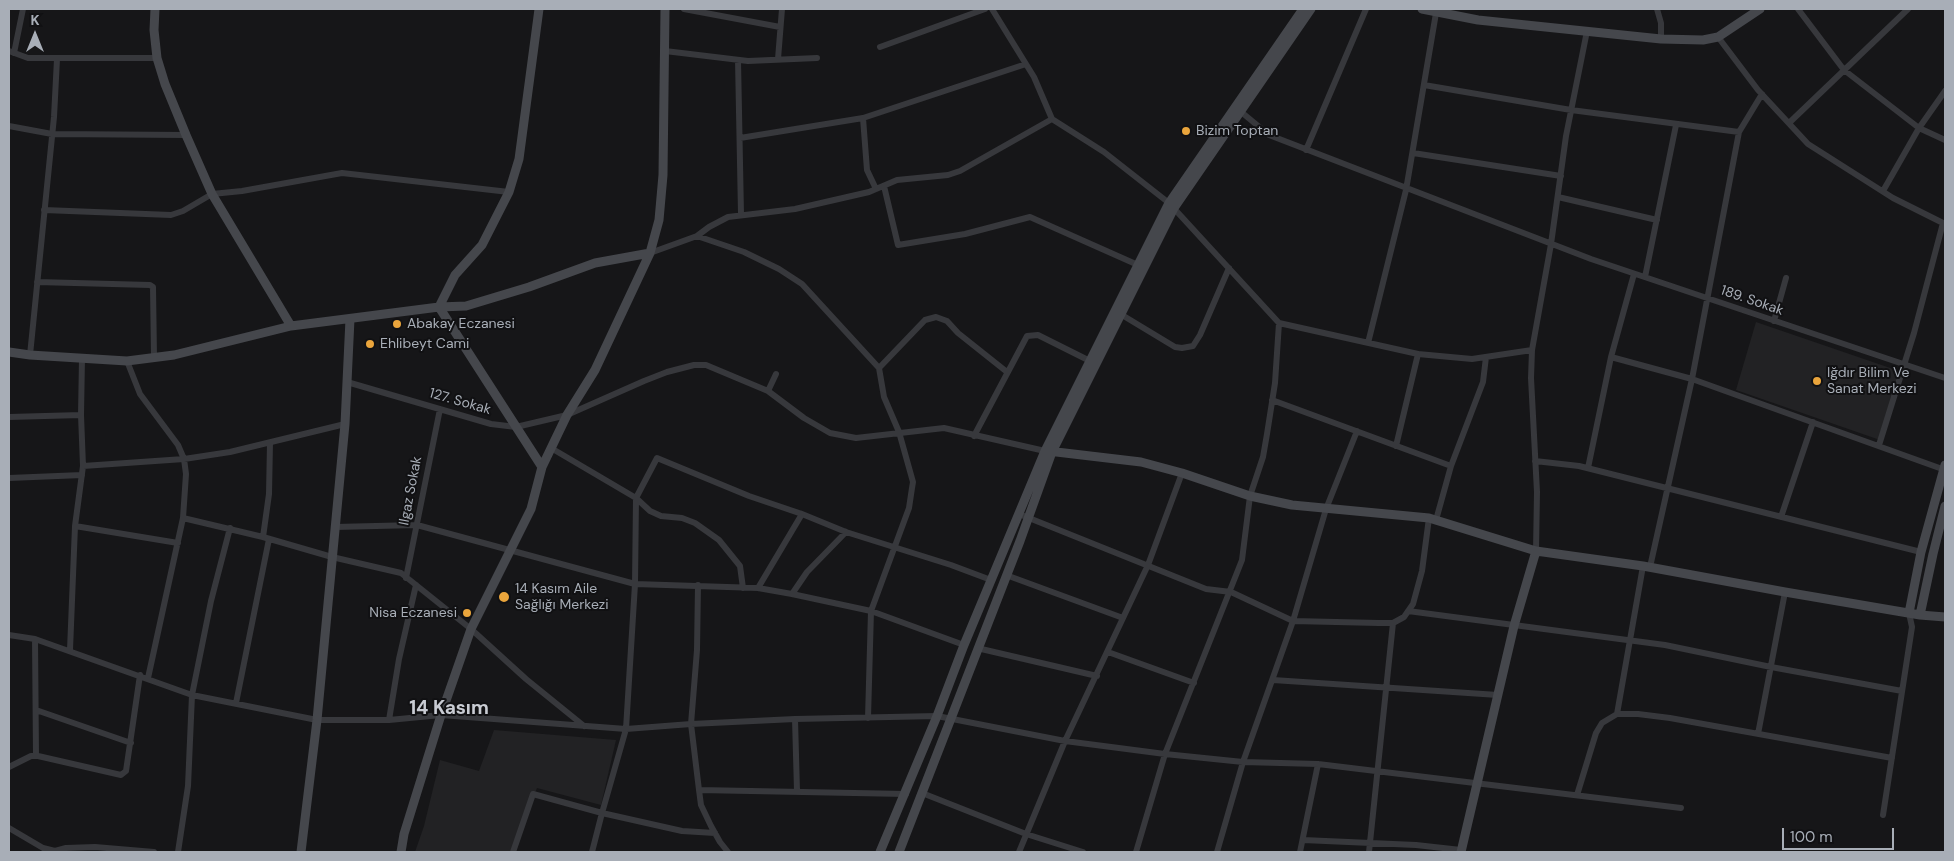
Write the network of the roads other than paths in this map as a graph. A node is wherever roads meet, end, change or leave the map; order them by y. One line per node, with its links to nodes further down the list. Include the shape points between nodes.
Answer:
1 (23, 9): 24 (street)
2 (155, 9): 25 (street)
3 (539, 9): 55 (street, via 519,159)
4 (665, 9): 23 (street)
5 (684, 9): 18 (street)
6 (782, 9): 18 (street)
7 (985, 9): 22 (street)
8 (992, 9): 30 (street)
9 (1303, 9): 58 (street)
10 (1311, 9): 36 (street)
11 (1366, 9): 48 (street)
12 (1422, 9): 17 (street)
13 (1657, 9): 21 (street)
14 (1760, 9): 20 (street)
15 (1798, 9): 31 (street)
16 (1908, 9): 31 (street)
17 (1435, 11): 19 (street, via 1478,20); 32 (street)
18 (780, 27): 29 (street)
19 (1587, 31): 21 (street); 35 (street)
20 (1718, 37): 21 (street, via 1703,40); 34 (street)
21 (1661, 38)
22 (880, 47)
23 (665, 51): 28 (street); 65 (street, via 663,175)
24 (11, 52): 27 (street, via 28,58)
25 (157, 58): 27 (street); 45 (street)
26 (817, 58): 29 (street)
27 (56, 59): 44 (street)
28 (738, 60): 29 (street); 46 (street)
29 (778, 60)
30 (1026, 64): 37 (street); 38 (street)
31 (1844, 70): 39 (street); 42 (street)
32 (1424, 85): 35 (street); 49 (street)
33 (1945, 91): 42 (street)
34 (1762, 94): 39 (street); 43 (street)
35 (1571, 110): 40 (street); 50 (street)
36 (1240, 111): 48 (street, 189. Sokak, via 1269,135); 58 (street)
37 (862, 118): 46 (street); 52 (street, via 867,170)
38 (1052, 119): 51 (street, via 960,171 898,180); 58 (street, via 1104,152)
39 (1789, 123): 54 (street, via 1808,144)
40 (1676, 125): 43 (street); 61 (street)
41 (9, 126): 44 (street)
42 (1919, 128): 47 (street); 54 (street)
43 (1739, 132): 72 (street)
44 (52, 134): 45 (street); 59 (street)
45 (186, 135): 56 (street)
46 (740, 138): 60 (street)
47 (1945, 140)
48 (1306, 150): 53 (street, 189. Sokak)
49 (1413, 153): 50 (street); 53 (street)
50 (1561, 176): 57 (street)
51 (884, 186): 52 (street); 66 (street, via 898,245 965,234 1030,217)
52 (876, 189): 60 (street, via 795,209)
53 (1406, 190): 64 (street, 189. Sokak); 79 (street)
54 (1882, 191): 62 (street)
55 (509, 192): 56 (street, via 342,173); 73 (street, via 482,244 455,275)
56 (212, 194): 59 (street, via 171,215); 78 (street)
57 (1558, 197): 61 (street); 64 (street)
58 (1172, 205): 66 (street); 67 (street); 74 (street)
59 (44, 210): 71 (street)
60 (741, 214): 63 (street, via 728,216)
61 (1657, 220): 69 (street)
62 (1944, 223): 90 (street)
63 (697, 236): 65 (street); 91 (street, via 744,252 802,284)
64 (1551, 244): 68 (street, 189. Sokak); 80 (street)
65 (650, 253): 73 (street, via 595,263 466,306); 101 (street, via 595,370)
66 (1138, 264): 89 (street)
67 (1229, 268): 74 (street, via 1193,346 1175,347); 77 (street)
68 (1634, 274): 69 (street, 189. Sokak); 86 (street)
69 (1645, 277): 72 (street, 189. Sokak)
70 (1786, 278): 76 (street)
71 (37, 282): 83 (street); 84 (street, via 154,287)
72 (1709, 299): 76 (street, 189. Sokak); 95 (street)
73 (439, 308): 75 (street); 105 (street)
74 (1122, 316): 113 (street)
75 (350, 320): 78 (street); 96 (street)
76 (1774, 321): 90 (street, 189. Sokak)
77 (1279, 323): 79 (street); 98 (street)
78 (291, 326): 84 (street)
79 (1368, 343): 82 (street)
80 (1532, 350): 85 (street); 115 (street)
81 (9, 352): 83 (street)
82 (1418, 354): 85 (street, via 1472,360); 111 (street)
83 (30, 355): 87 (street)
84 (154, 357): 88 (street)
85 (1486, 357): 117 (street, via 1483,382)
86 (1611, 357): 95 (street); 119 (street)
87 (82, 358): 88 (street); 100 (street)
88 (127, 361): 114 (street, via 140,394 178,445)
89 (1090, 361): 92 (street, via 1033,334 1028,336); 113 (street)
90 (1904, 365): 94 (street, 189. Sokak); 110 (street)
91 (879, 368): 92 (street, via 925,320 936,317 947,321); 107 (street, via 884,397)
92 (1007, 372): 108 (street)
93 (776, 374): 97 (street)
94 (1945, 378)
95 (1692, 379): 103 (street); 124 (street)
96 (347, 382): 99 (street, 127. Sokak); 104 (street)
97 (768, 391): 101 (street, 127. Sokak, via 706,365 694,365 644,381); 107 (street, 127. Sokak, via 830,433 856,438)
98 (1272, 400): 106 (street); 125 (street, via 1263,457)
99 (440, 409): 105 (street, 127. Sokak, via 491,424); 134 (street, Ilgaz Sokak)
100 (81, 415): 102 (street); 116 (street)
101 (567, 415): 105 (street, 127. Sokak); 112 (street)
102 (9, 417)
103 (1813, 422): 110 (street); 131 (street)
104 (345, 424): 109 (street); 136 (street)
105 (516, 427): 118 (street)
106 (1357, 431): 111 (street); 127 (street)
107 (899, 432): 108 (street, 127. Sokak, via 944,428); 141 (street, via 912,488)
108 (974, 436): 113 (street, 127. Sokak)
109 (270, 443): 114 (street); 139 (street)
110 (1879, 445): 120 (street)
111 (1396, 446): 117 (street)
112 (551, 448): 118 (street); 126 (street)
113 (1049, 451): 121 (street, via 1142,462); 130 (street)
114 (184, 459): 116 (street); 132 (street)
115 (1535, 461): 119 (street); 143 (street)
116 (83, 466): 122 (street)
117 (1452, 466): 133 (street)
118 (542, 467): 142 (street, via 531,508)
119 (1588, 468): 124 (street)
120 (1945, 468): 144 (street)
121 (1182, 473): 125 (street); 146 (street)
122 (82, 475): 123 (street); 135 (street)
123 (9, 478)
124 (1668, 488): 131 (street); 147 (street)
125 (1250, 496): 127 (street); 156 (street, via 1242,560)
126 (636, 498): 129 (street, via 657,458 748,496); 151 (street); 154 (street, via 650,511 695,523 719,540 740,566)
127 (1326, 509): 133 (street); 165 (street)
128 (1945, 511): 162 (street, via 1932,554)
129 (802, 514): 138 (street); 155 (street)
130 (1024, 515): 146 (street); 148 (street); 150 (street)
131 (1781, 517): 144 (street)
132 (183, 518): 137 (street); 140 (street)
133 (1432, 519): 143 (street); 160 (street, via 1422,571)
134 (417, 525): 136 (street); 142 (street); 149 (street, Ilgaz Sokak)
135 (75, 526): 140 (street); 175 (street)
136 (335, 527): 145 (street)
137 (230, 528): 139 (street); 185 (street)
138 (846, 532): 141 (street); 158 (street, via 811,568)
139 (266, 538): 145 (street); 187 (street)
140 (178, 543): 180 (street)
141 (894, 548): 150 (street); 159 (street)
142 (511, 550): 151 (street); 169 (street)
143 (1536, 551): 147 (street); 167 (street)
144 (1921, 552): 161 (street)
145 (332, 557): 149 (street, via 393,571); 195 (street)
146 (1148, 565): 156 (street, via 1206,589); 163 (street)
147 (1646, 567): 157 (street); 172 (street)
148 (1006, 575): 163 (street); 174 (street)
149 (406, 578): 152 (street)
150 (991, 580): 173 (street)
151 (635, 584): 153 (street); 199 (street)
152 (416, 585): 169 (street); 196 (street)
153 (698, 586): 154 (street); 197 (street)
154 (743, 588): 155 (street)
155 (758, 588): 158 (street)
156 (1231, 592): 165 (street); 182 (street)
157 (1785, 592): 161 (street); 177 (street)
158 (792, 594): 159 (street)
159 (870, 611): 173 (street); 192 (street)
160 (1408, 611): 166 (street); 167 (street)
161 (1909, 613): 162 (street); 168 (street)
162 (1920, 615): 164 (street); 168 (street)
163 (1123, 618): 176 (street)
164 (1945, 618)
165 (1294, 621): 166 (street); 181 (street)
166 (1394, 623): 183 (street)
167 (1514, 626): 172 (street); 186 (street)
168 (1912, 627): 184 (street)
169 (471, 630): 190 (street); 198 (street)
170 (9, 635): 171 (street)
171 (35, 639): 175 (street); 188 (street)
172 (1630, 642): 177 (street, via 1665,645); 189 (street)
173 (964, 645): 191 (street)
174 (977, 648): 179 (street); 193 (street)
175 (70, 650): 178 (street)
176 (1108, 652): 179 (street); 182 (street)
177 (1771, 667): 184 (street); 200 (street)
178 (140, 675): 180 (street); 202 (street)
179 (1097, 676): 201 (street)
180 (148, 678): 185 (street)
181 (1273, 680): 183 (street); 206 (street)
182 (1194, 683): 203 (street)
183 (1386, 688): 186 (street); 209 (street)
184 (1902, 691): 205 (street)
185 (192, 694): 187 (street); 228 (street, via 188,786)
186 (1498, 695): 210 (street)
187 (236, 703): 195 (street)
188 (36, 710): 202 (street); 204 (street)
189 (1617, 714): 200 (street, via 1670,718); 215 (street, via 1602,723 1596,733)
190 (441, 715): 196 (street); 198 (street); 230 (street)
191 (937, 716): 192 (street); 193 (street); 214 (street)
192 (868, 718): 194 (street)
193 (950, 718): 201 (street); 213 (street)
194 (795, 719): 197 (street); 212 (street)
195 (317, 720): 196 (street); 229 (street)
196 (389, 720)
197 (691, 724): 199 (street); 211 (street)
198 (584, 726): 199 (street)
199 (626, 729): 217 (street)
200 (1758, 734): 205 (street)
201 (1065, 741): 203 (street); 221 (street)
202 (131, 743): 204 (street, via 126,771 121,775)
203 (1165, 754): 206 (street); 238 (street)
204 (36, 756): 208 (street)
205 (1892, 758): 218 (street)
206 (1243, 762): 207 (street); 239 (street)
207 (1318, 764): 209 (street); 222 (street)
208 (9, 767)
209 (1378, 772): 210 (street); 223 (street)
210 (1476, 783): 215 (street); 226 (street)
211 (698, 790): 212 (street); 220 (street, via 701,805)
212 (797, 791): 214 (street)
213 (922, 793): 221 (street); 235 (street)
214 (906, 794): 234 (street)
215 (1577, 795): 216 (street)
216 (1681, 808)
217 (602, 813): 220 (street, via 682,831); 231 (street, via 533,794); 232 (street)
218 (1883, 815)
219 (9, 828): 224 (street, via 43,848)
220 (715, 834): 233 (street)
221 (1026, 834): 225 (street); 236 (street)
222 (1303, 840): 223 (street); 240 (street)
223 (1370, 844): 226 (street, via 1416,845); 241 (street)
224 (62, 851): 227 (street, via 95,847)
225 (1075, 851): 237 (street)
226 (1461, 851)
227 (154, 852)
228 (178, 852)
229 (301, 852)
230 (401, 852)
231 (514, 852)
232 (592, 852)
233 (728, 852)
234 (880, 852)
235 (899, 852)
236 (1019, 852)
237 (1083, 852)
238 (1136, 852)
239 (1217, 852)
240 (1300, 852)
241 (1369, 852)

